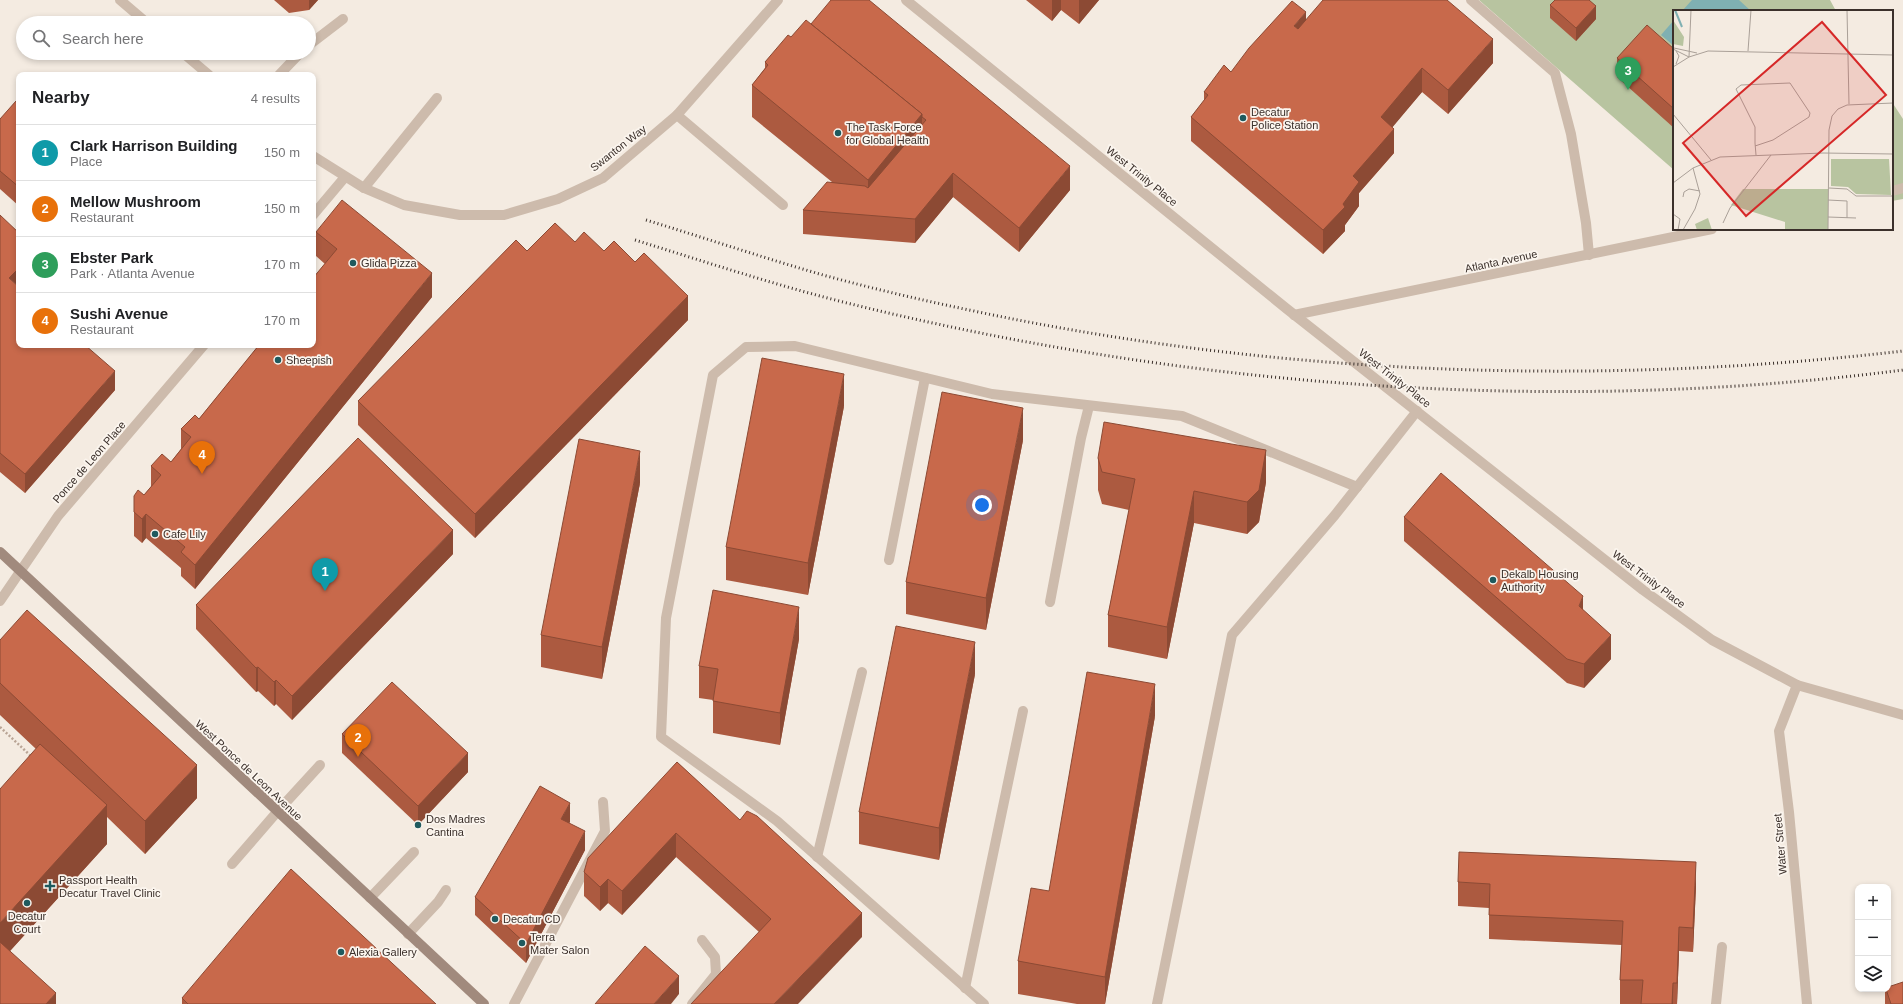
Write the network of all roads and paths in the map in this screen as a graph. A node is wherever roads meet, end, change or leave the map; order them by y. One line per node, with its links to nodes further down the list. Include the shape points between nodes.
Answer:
1 (120, 0): 5 (street)
2 (778, 0): 13 (street, Swanton Way)
3 (906, 0): 23 (street, West Trinity Place)
4 (1471, 0): 22 (street, via 1555,74 1571,134)
5 (139, 16)
6 (343, 19): 7 (street)
7 (316, 40)
8 (191, 60): 10 (street)
9 (294, 60): 11 (street)
10 (205, 72)
11 (283, 72)
12 (437, 98): 16 (street)
13 (677, 115): 16 (street, Swanton Way, via 603,178 558,200 504,215 460,215 404,205); 19 (street)
14 (316, 158): 15 (street, Swanton Way)
15 (345, 177): 16 (street, Swanton Way); 20 (street)
16 (364, 188)
17 (1903, 188): 18 (street)
18 (1893, 191)
19 (783, 205)
20 (316, 211)
21 (1707, 230): 22 (street, Atlanta Avenue)
22 (1589, 255): 23 (street, Atlanta Avenue)
23 (1294, 316): 27 (street, West Trinity Place)
24 (201, 348): 31 (street, Ponce de Leon Place, via 58,516)
25 (925, 378): 26 (street, via 992,394); 30 (street); 44 (street, via 795,346 746,347 713,375 666,618 661,737 777,822)
26 (1089, 406): 28 (street, via 1182,416); 33 (street)
27 (1417, 411): 28 (street); 35 (street, West Trinity Place, via 1643,590 1712,640)
28 (1357, 487): 56 (street, via 1232,634)
29 (0, 552): 31 (main road, West Ponce de Leon Avenue)
30 (889, 560)
31 (21, 570): 32 (street, Ponce de Leon Place); 42 (main road, West Ponce de Leon Avenue)
32 (0, 601)
33 (1050, 602)
34 (862, 672): 44 (street)
35 (1797, 686): 37 (street, West Trinity Place); 58 (street, Water Street, via 1779,730)
36 (1023, 711): 51 (street)
37 (1903, 715)
38 (0, 728): 39 (path)
39 (34, 759)
40 (320, 766): 42 (street)
41 (603, 802): 53 (street, via 605,832)
42 (277, 812): 45 (street); 47 (main road, West Ponce de Leon Avenue)
43 (414, 852): 47 (street)
44 (816, 857): 51 (street)
45 (232, 864)
46 (446, 890): 48 (street)
47 (370, 898): 48 (main road, West Ponce de Leon Avenue)
48 (408, 934): 52 (main road, West Ponce de Leon Avenue)
49 (702, 940): 54 (street, via 716,957 716,974)
50 (1722, 947): 57 (street)
51 (965, 988): 55 (street)
52 (484, 1004)
53 (514, 1004)
54 (692, 1004)
55 (984, 1004)
56 (1157, 1004)
57 (1716, 1004)
58 (1807, 1004)

